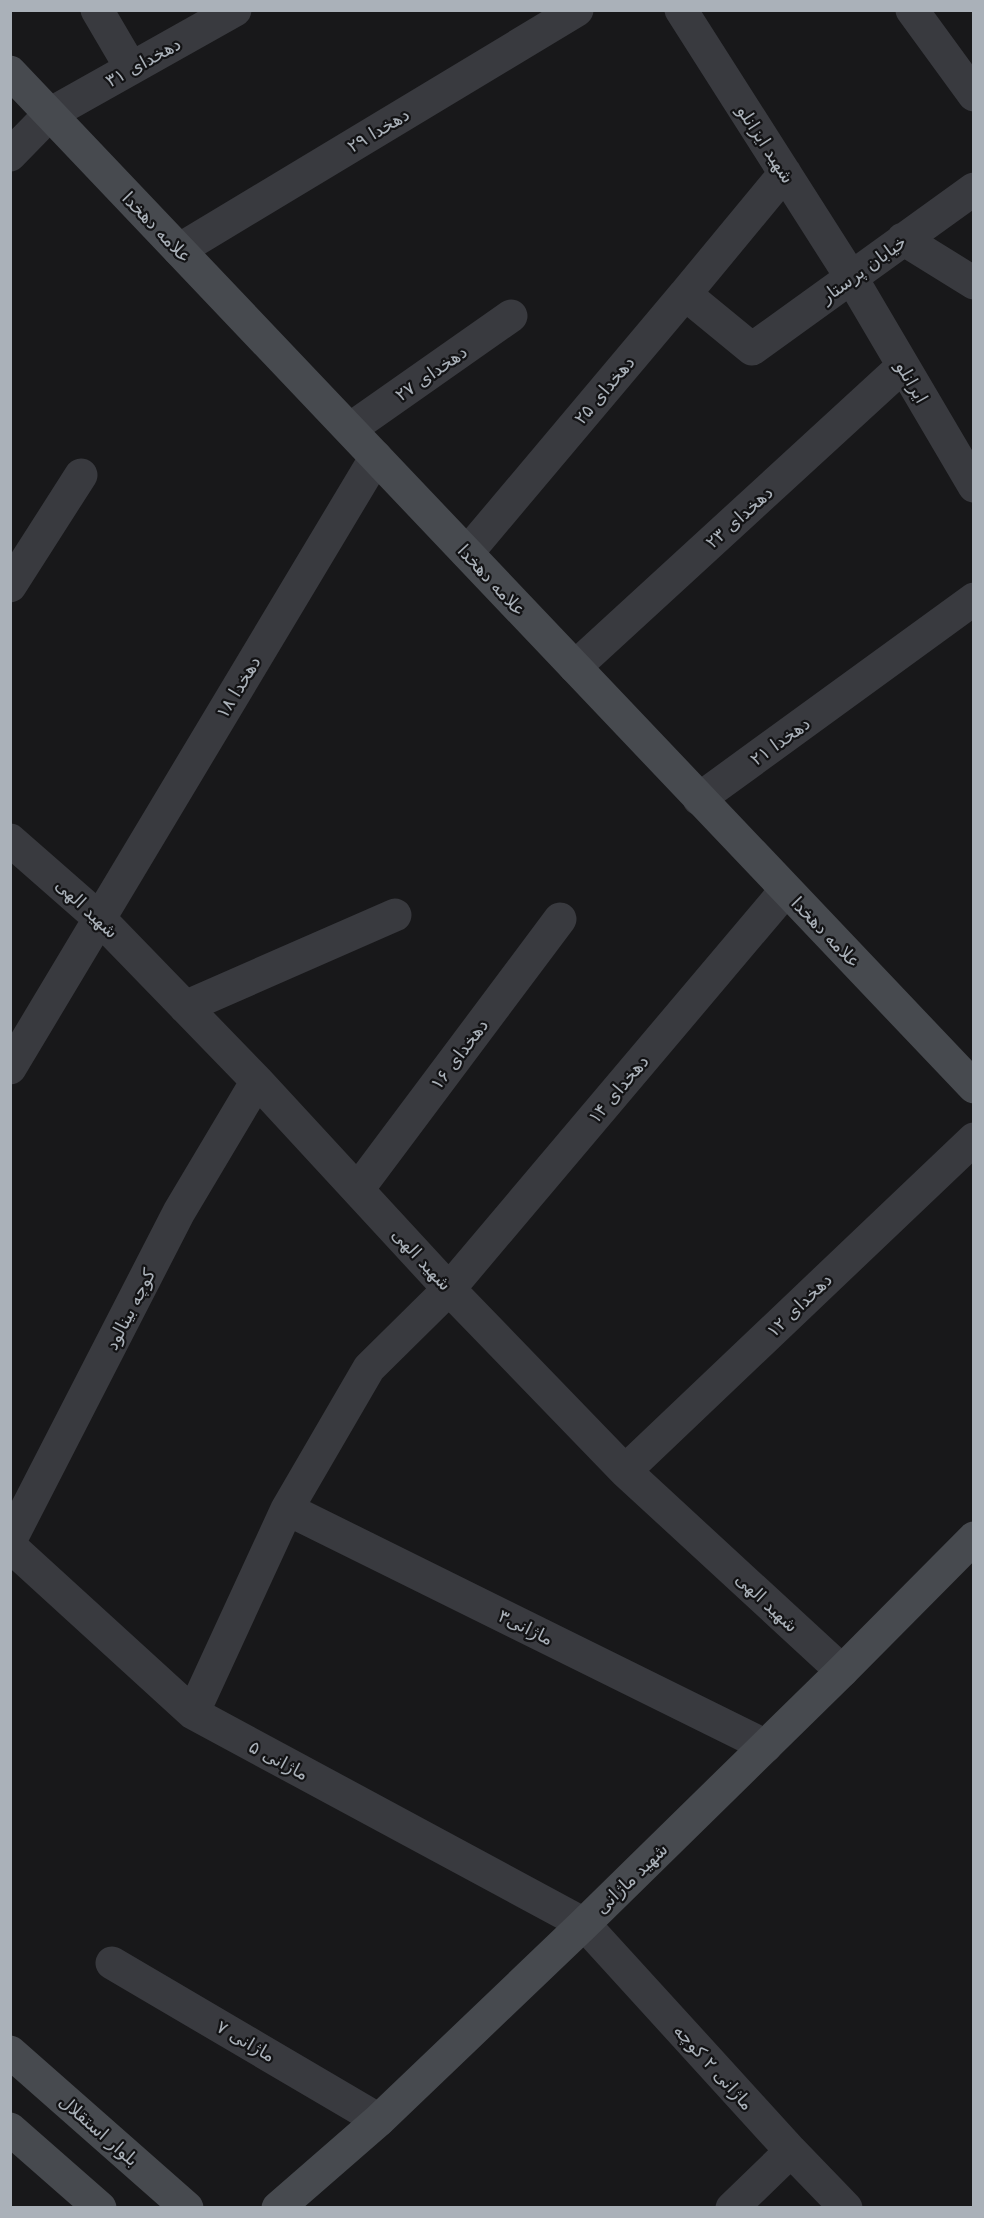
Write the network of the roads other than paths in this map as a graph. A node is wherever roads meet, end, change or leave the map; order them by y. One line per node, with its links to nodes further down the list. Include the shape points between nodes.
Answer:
1 (97, 10): 6 (street)
2 (235, 10): 6 (street, دهخدای ۳۱)
3 (577, 10): 14 (street, دهخدا ۲۹)
4 (681, 10): 11 (street, شهید ایزانلو)
5 (912, 10): 8 (street)
6 (131, 68): 9 (street, دهخدای ۳۱)
7 (10, 72): 9 (street, علامه دهخدا)
8 (974, 94)
9 (50, 114): 10 (street, دهخدای ۳۱); 14 (street, علامه دهخدا)
10 (10, 155)
11 (785, 173): 15 (street, شهید ایزانلو); 17 (street, دهخدای ۲۵)
12 (974, 189): 13 (street, خیابان پرستار)
13 (903, 239): 15 (street, خیابان پرستار); 16 (street)
14 (179, 250): 20 (street, علامه دهخدا)
15 (851, 277): 17 (street, خیابان پرستار, via 752,349); 19 (street, ایرانلو)
16 (974, 283)
17 (685, 294): 24 (street, دهخدای ۲۵)
18 (511, 316): 20 (street, دهخدای ۲۷)
19 (903, 366): 23 (street, ایرانلو); 27 (street, دهخدای ۲۳)
20 (350, 429): 21 (street, علامه دهخدا)
21 (376, 457): 24 (street, علامه دهخدا); 32 (street, دهخدا ۱۸)
22 (81, 475): 25 (street)
23 (974, 486)
24 (467, 553): 27 (street, علامه دهخدا)
25 (10, 586)
26 (974, 599): 28 (street, دهخدا ۲۱)
27 (575, 667): 28 (street, علامه دهخدا)
28 (699, 799): 30 (street, علامه دهخدا)
29 (10, 840): 32 (street, شهید الهی)
30 (786, 890): 37 (street, علامه دهخدا); 40 (street, دهخدای ۱۴)
31 (394, 915): 34 (street)
32 (99, 918): 34 (street, شهید الهی); 35 (street, دهخدا ۱۸)
33 (560, 920): 39 (street, دهخدای ۱۶)
34 (185, 1007): 36 (street, شهید الهی)
35 (10, 1068)
36 (257, 1081): 39 (street, شهید الهی); 44 (street, کوچه بینالود, via 179,1212)
37 (974, 1087)
38 (974, 1139): 41 (street, دهخدای ۱۲)
39 (358, 1189): 40 (street, شهید الهی)
40 (449, 1289): 41 (street, شهید الهی); 42 (street, دهخدای ۱۴, via 369,1368)
41 (625, 1471): 45 (street, شهید الهی)
42 (287, 1509): 46 (street, دهخدای ۱۴); 47 (street, ماژانی۳)
43 (974, 1538): 45 (street, شهید ماژانی)
44 (10, 1544): 46 (street, ۵ ماژانی)
45 (842, 1671): 47 (street, شهید ماژانی)
46 (193, 1713): 48 (street, ۵ ماژانی)
47 (766, 1746): 48 (street, شهید ماژانی)
48 (584, 1924): 51 (street, شهید ماژانی); 53 (street, ماژانی ۲ کوچه)
49 (112, 1963): 51 (street, ۷ ماژانی)
50 (10, 2052): 55 (street, بلوار استقلال)
51 (379, 2120): 56 (street, شهید ماژانی)
52 (10, 2129): 54 (street)
53 (791, 2151): 57 (street); 58 (street, ماژانی ۲ کوچه)
54 (100, 2208)
55 (188, 2208)
56 (278, 2208)
57 (732, 2208)
58 (846, 2208)

